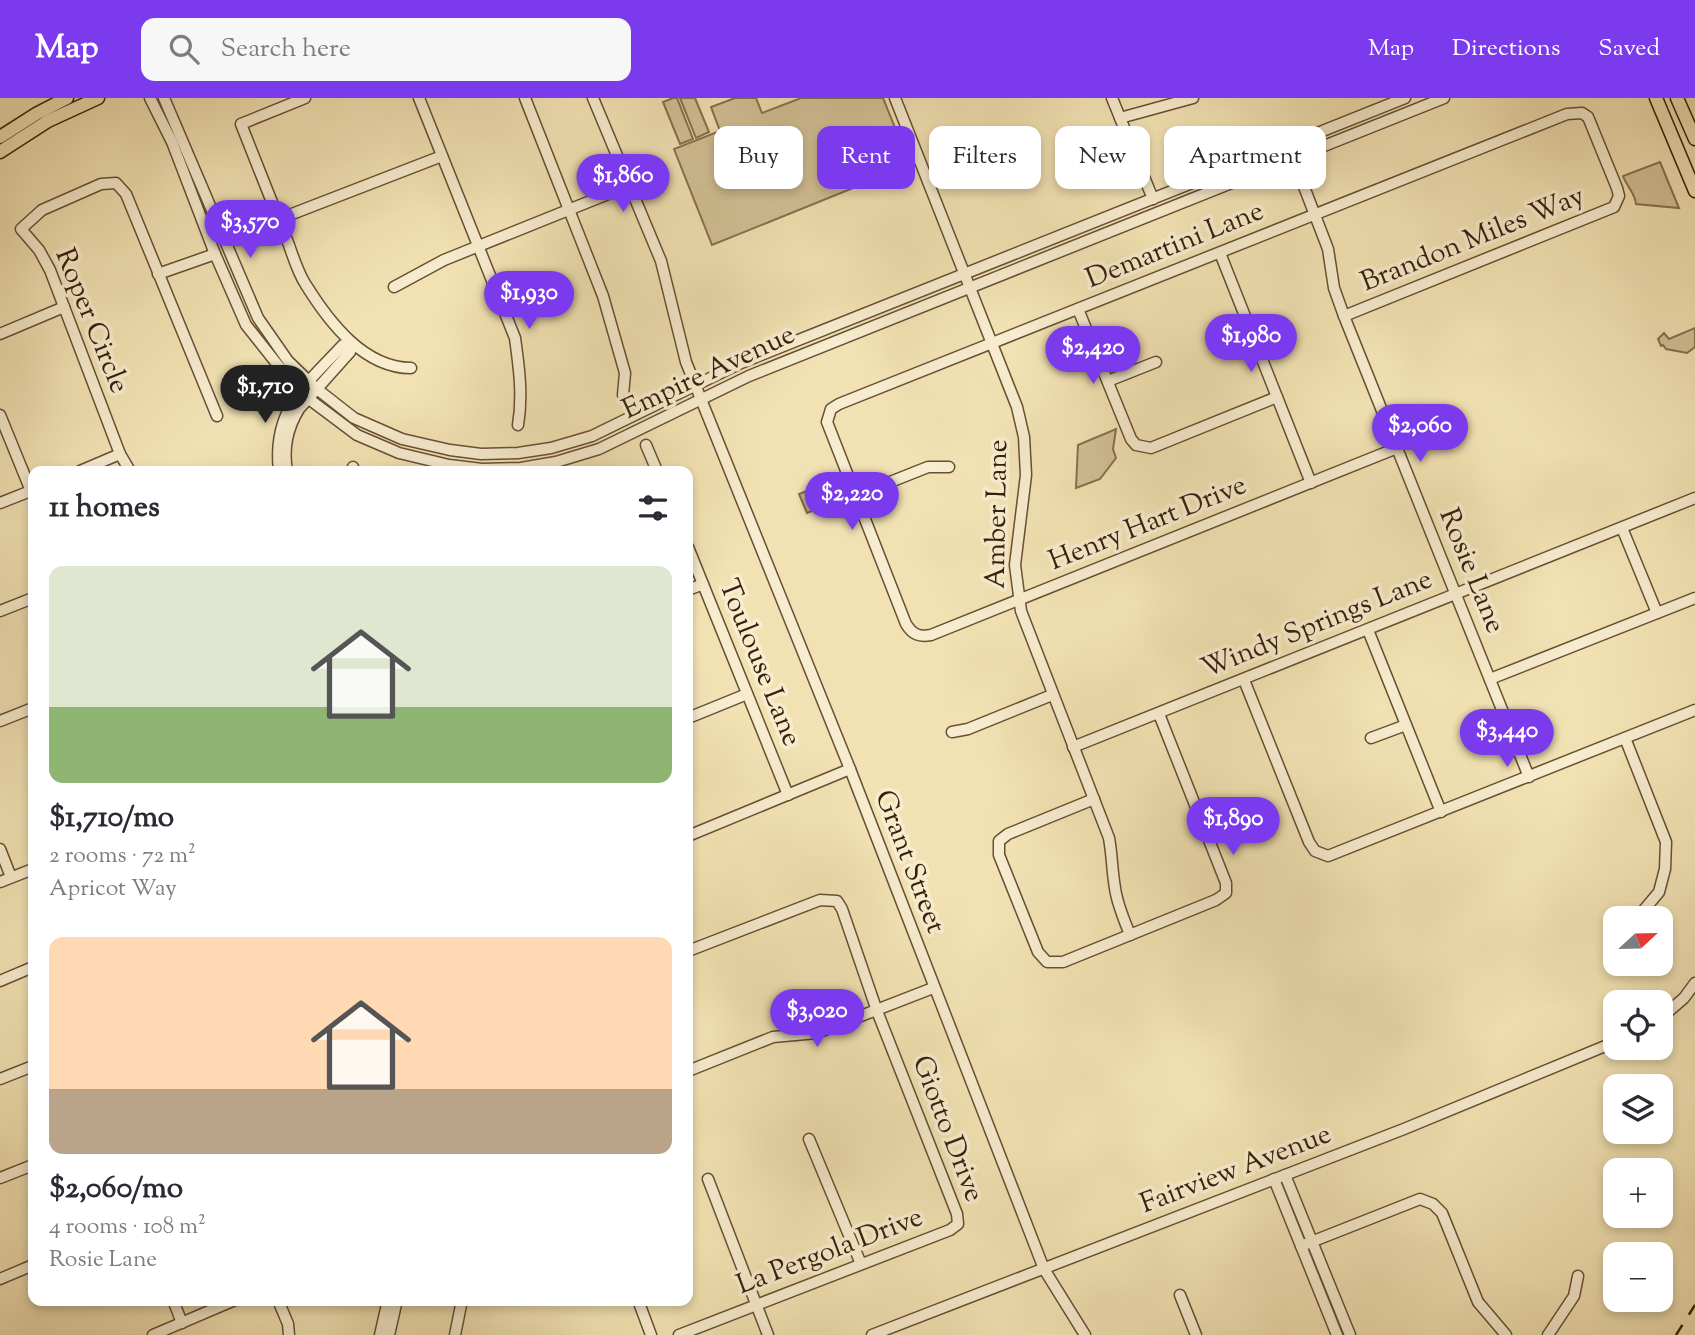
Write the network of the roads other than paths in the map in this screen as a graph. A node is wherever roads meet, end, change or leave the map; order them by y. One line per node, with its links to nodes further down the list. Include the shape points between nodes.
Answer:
1 (67, 98): 18 (main road)
2 (98, 98): 21 (main road, via 48,121)
3 (150, 98): 35 (street, Empire Avenue)
4 (164, 98): 49 (street, Empire Avenue, via 258,318 275,345)
5 (305, 98): 32 (street, via 241,124)
6 (419, 98): 22 (street)
7 (525, 98): 30 (street)
8 (593, 98): 23 (street)
9 (895, 98): 37 (street, Amber Lane)
10 (1112, 98): 16 (street)
11 (1193, 98): 16 (street)
12 (1405, 98): 17 (street, Empire Avenue)
13 (1444, 98): 20 (street, Empire Avenue)
14 (1656, 98): 27 (main road)
15 (1677, 98): 19 (main road)
16 (1120, 118): 28 (street)
17 (1326, 130)
18 (0, 136)
19 (1695, 139)
20 (1326, 146)
21 (0, 152)
22 (442, 156): 32 (street); 33 (street)
23 (628, 186): 30 (street); 50 (street, via 661,261 681,346)
24 (1178, 189): 28 (street, Empire Avenue)
25 (1218, 189): 39 (street, Empire Avenue)
26 (1305, 189): 31 (street, Rosie Lane)
27 (1695, 191)
28 (1153, 199): 37 (street, Empire Avenue)
29 (1618, 203): 31 (street, Demartini Lane, via 1617,188 1592,124 1582,113 1567,114); 42 (street, Brandon Miles Way)
30 (569, 208): 33 (street); 52 (street, via 607,309 625,373)
31 (1315, 214): 34 (street, Demartini Lane); 42 (street, Rosie Lane)
32 (279, 219): 45 (street, via 304,283)
33 (478, 247): 38 (street); 57 (street, via 515,338)
34 (1220, 253): 41 (street, Demartini Lane); 53 (street)
35 (215, 254): 36 (street); 51 (street, Empire Avenue, via 246,325)
36 (158, 274): 40 (street, Roper Circle, via 126,194 116,183 101,184 42,210 21,229 39,250); 56 (street)
37 (965, 274): 39 (street, Amber Lane); 50 (street, Empire Avenue, via 741,363)
38 (394, 287)
39 (970, 288): 44 (street, Amber Lane); 54 (street, Empire Avenue, via 749,376)
40 (64, 307): 43 (street); 60 (street, Roper Circle)
41 (1078, 309): 44 (street, Demartini Lane); 48 (street)
42 (1344, 316): 59 (street, Rosie Lane)
43 (0, 334)
44 (992, 343): 72 (street, Demartini Lane, via 839,404 828,415); 82 (street, Amber Lane, via 1024,437 1026,475 1015,565)
45 (353, 344): 47 (street, via 384,364); 49 (street)
46 (1156, 362): 48 (street)
47 (411, 368)
48 (1108, 381): 53 (street, via 1131,439 1151,448)
49 (313, 386): 50 (street, Empire Avenue, via 354,418 402,439 481,454 529,452 592,436); 51 (street)
50 (696, 386): 54 (street, Grant Street)
51 (305, 395): 63 (street, via 284,416 278,439); 64 (street, via 289,429); 65 (street, Empire Avenue, via 358,435 399,453)
52 (624, 395)
53 (1277, 397): 70 (street)
54 (702, 400): 66 (street, Empire Avenue, via 599,449); 100 (street, Grant Street)
55 (0, 415): 69 (street)
56 (217, 416)
57 (518, 425)
58 (646, 445): 67 (street)
59 (1397, 448): 70 (street, Henry Hart Drive); 79 (street, Rosie Lane)
60 (120, 454): 61 (street); 62 (street, Roper Circle)
61 (92, 466)
62 (127, 466)
63 (279, 466)
64 (288, 466)
65 (460, 466)
66 (533, 466)
67 (655, 466)
68 (948, 467): 72 (street, via 928,467)
69 (28, 481)
70 (1311, 483): 82 (street, Henry Hart Drive)
71 (28, 492): 74 (street)
72 (855, 496): 82 (street, Henry Hart Drive, via 906,624 915,635 931,635)
73 (1695, 498): 75 (street, Windy Springs Lane)
74 (0, 503)
75 (1622, 528): 79 (street, Windy Springs Lane); 84 (street)
76 (693, 560): 77 (street, Toulouse Lane)
77 (702, 584): 78 (street); 88 (street, Toulouse Lane)
78 (693, 588)
79 (1455, 593): 85 (street, Windy Springs Lane); 86 (street, Rosie Lane)
80 (1695, 598): 84 (street)
81 (28, 600): 83 (street)
82 (1019, 600): 89 (street, Amber Lane)
83 (0, 611)
84 (1657, 613): 86 (street)
85 (1368, 630): 87 (street, Windy Springs Lane); 95 (street)
86 (1490, 679): 101 (street, Rosie Lane)
87 (1244, 680): 91 (street, Windy Springs Lane); 104 (street, via 1315,851 1335,854)
88 (747, 694): 93 (street); 102 (street, Toulouse Lane)
89 (1052, 695): 96 (street); 99 (street, Amber Lane)
90 (28, 710): 94 (street)
91 (1159, 714): 99 (street, Windy Springs Lane); 111 (street, via 1226,892)
92 (1694, 714): 98 (street)
93 (693, 716)
94 (0, 721)
95 (1406, 724): 97 (street); 104 (street)
96 (952, 732)
97 (1371, 738)
98 (1625, 738): 101 (street); 110 (street, via 1666,842 1659,892)
99 (1073, 747): 103 (street, Amber Lane)
100 (849, 769): 102 (street); 116 (street, Grant Street)
101 (1529, 777): 104 (street)
102 (788, 795): 105 (street)
103 (1094, 799): 111 (street, Amber Lane, via 1109,838 1118,904); 111 (street, via 1008,834 999,841 999,855 1038,953 1047,962 1063,962)
104 (1441, 812)
105 (693, 834)
106 (0, 849): 108 (street)
107 (28, 871): 108 (street)
108 (12, 877): 109 (street)
109 (0, 882)
110 (1647, 906)
111 (1130, 935)
112 (693, 949): 118 (street, Giotto Drive, via 820,900 837,901)
113 (28, 969): 114 (street)
114 (0, 981)
115 (1695, 983): 117 (street)
116 (933, 988): 118 (street); 134 (street, Grant Street)
117 (1673, 1008)
118 (877, 1011): 121 (street, via 817,1033 773,1037); 129 (street, Giotto Drive)
119 (1603, 1047): 125 (street, Fairview Avenue)
120 (28, 1068): 122 (street)
121 (693, 1069)
122 (0, 1079)
123 (809, 1139): 132 (street)
124 (28, 1167): 126 (street)
125 (1286, 1175): 128 (street, Fairview Avenue); 130 (street)
126 (0, 1178)
127 (708, 1178): 138 (street)
128 (1274, 1179): 131 (street); 134 (street, Fairview Avenue)
129 (958, 1224): 132 (street, La Pergola Drive)
130 (1312, 1241): 131 (street); 159 (street); 160 (street, via 1420,1199 1433,1204 1442,1213 1478,1302)
131 (1301, 1246): 158 (street)
132 (860, 1264): 138 (street, La Pergola Drive)
133 (28, 1267): 136 (street)
134 (1044, 1269): 155 (street, Fairview Avenue); 156 (street, Grant Street)
135 (1577, 1276): 161 (street, via 1574,1296)
136 (0, 1279)
137 (1180, 1295): 157 (street)
138 (756, 1305): 153 (street, La Pergola Drive); 154 (street)
139 (175, 1306): 146 (street)
140 (221, 1306): 146 (street)
141 (280, 1306): 148 (street)
142 (387, 1306): 149 (street)
143 (395, 1306): 150 (street)
144 (461, 1306): 151 (street)
145 (640, 1306): 152 (street)
146 (182, 1323): 147 (street)
147 (153, 1335)
148 (289, 1335)
149 (380, 1335)
150 (388, 1335)
151 (454, 1335)
152 (652, 1335)
153 (679, 1335)
154 (768, 1335)
155 (872, 1335)
156 (1085, 1335)
157 (1196, 1335)
158 (1337, 1335)
159 (1350, 1335)
160 (1506, 1335)
161 (1548, 1335)

